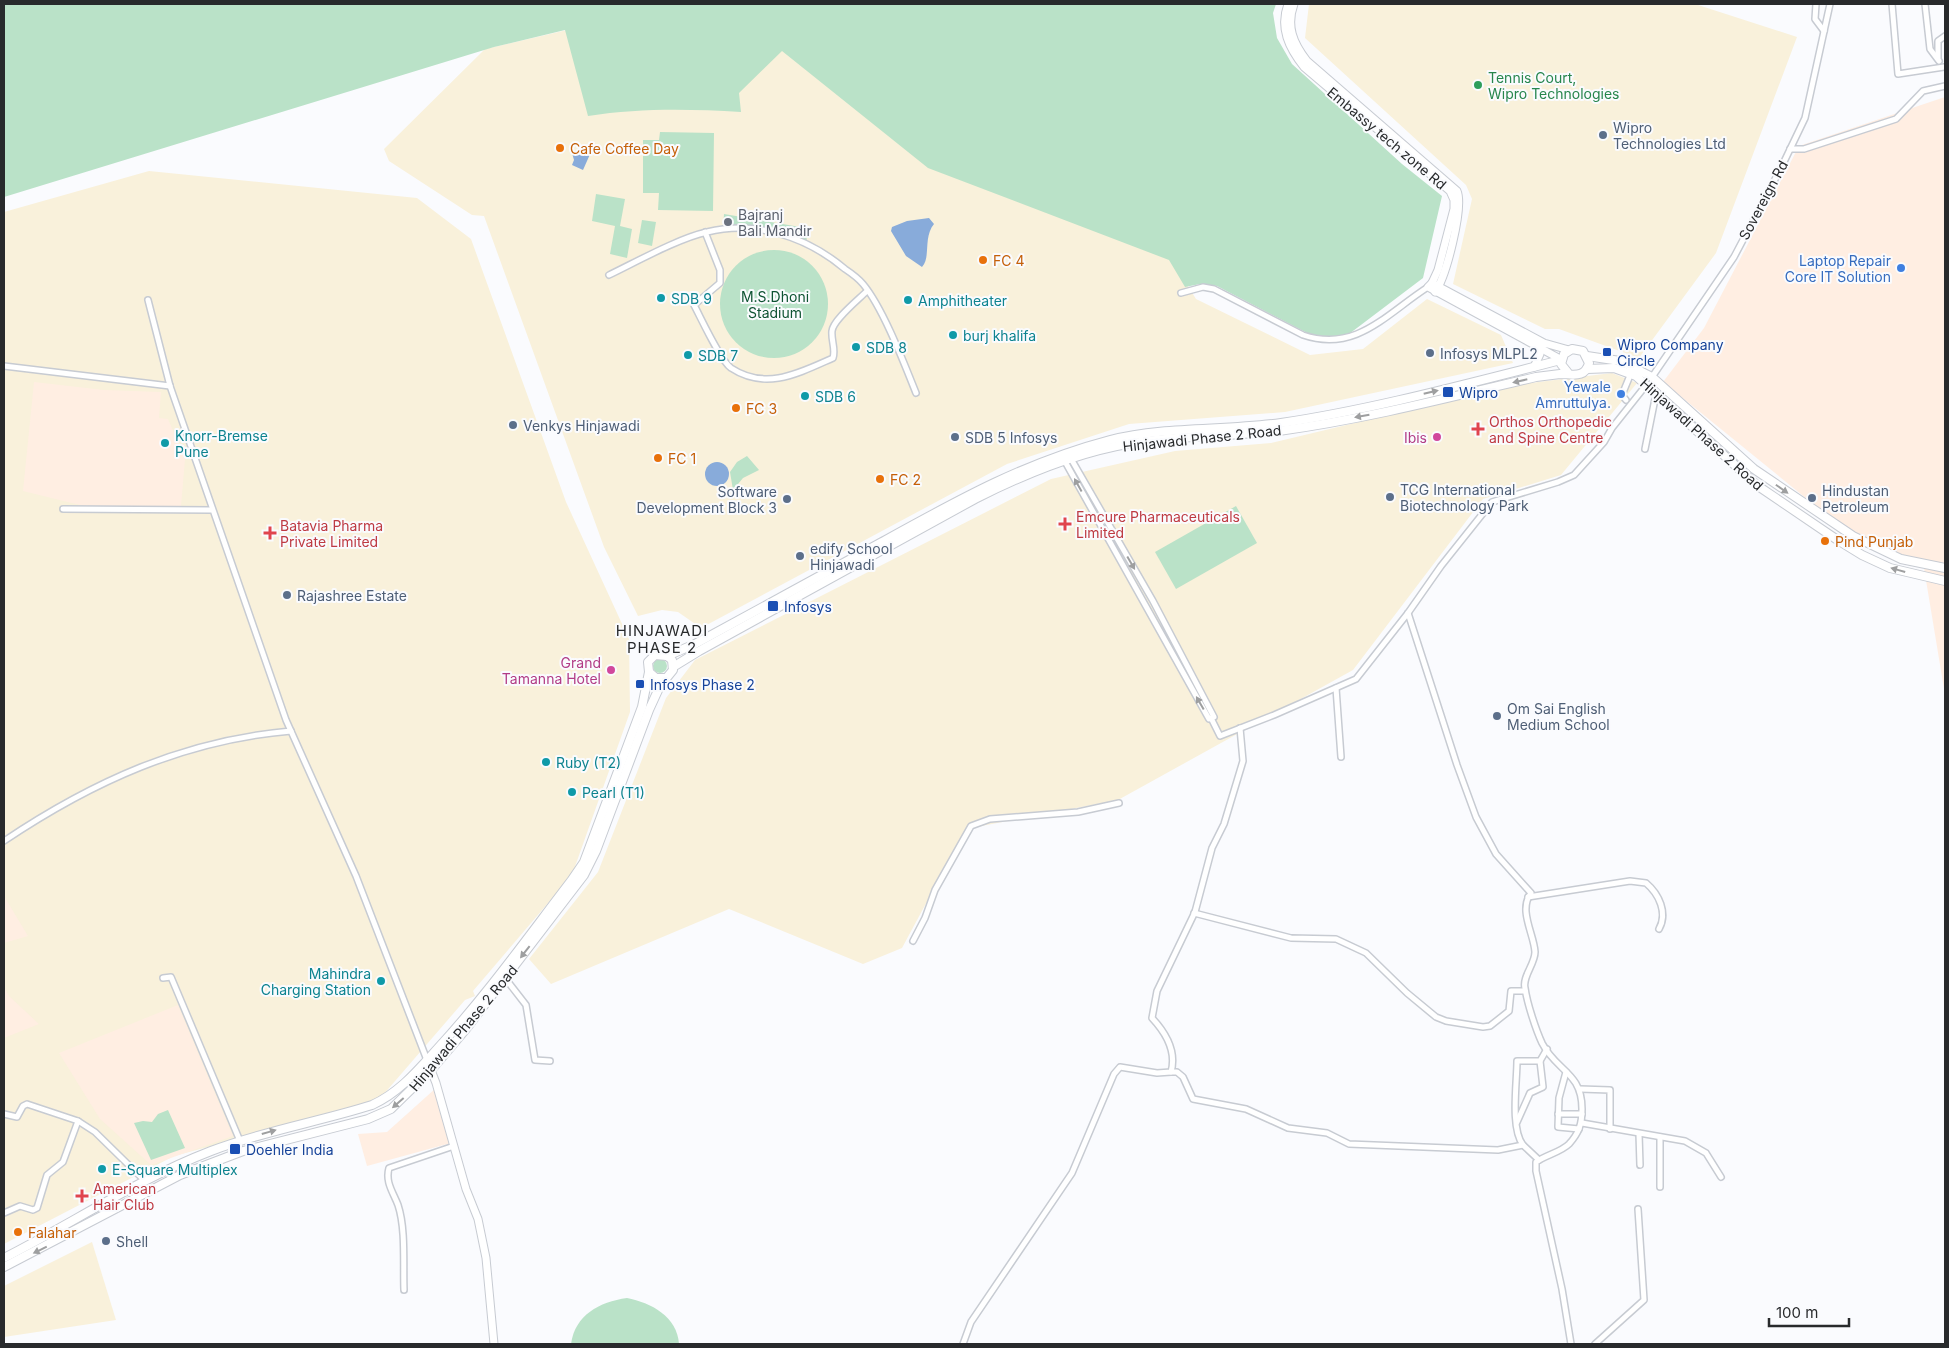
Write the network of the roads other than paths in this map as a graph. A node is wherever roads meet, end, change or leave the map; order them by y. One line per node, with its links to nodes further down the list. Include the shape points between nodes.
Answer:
1 (1288, 4): 15 (street, Embassy tech zone Rd, via 1284,24 1288,41 1304,67 1450,191 1454,209)
2 (1294, 4): 15 (street, via 1289,23 1295,43 1307,61 1457,191 1460,208)
3 (1816, 4): 7 (street, via 1815,19)
4 (1830, 4): 7 (street, Sovereign Rd)
5 (1892, 4): 10 (street, via 1898,74)
6 (1926, 4): 9 (street, via 1930,49)
7 (1824, 31): 12 (street, Sovereign Rd, via 1805,118)
8 (1945, 36): 9 (street, via 1938,41)
9 (1939, 61): 10 (street)
10 (1945, 67)
11 (1945, 86): 12 (street, via 1923,91 1896,119 1804,148)
12 (1790, 149): 28 (street, Sovereign Rd, via 1734,257)
13 (705, 232): 14 (street); 16 (street, via 730,228 761,229 798,239 829,255); 16 (street, via 720,270 720,283 694,305 730,367 749,375 770,381 802,372 833,358 832,332 836,319)
14 (609, 275)
15 (1434, 287): 17 (street, via 1361,332 1339,340 1303,336 1214,289 1203,287); 19 (street); 20 (street, via 1544,343)
16 (867, 291): 31 (street, via 892,337)
17 (1181, 293)
18 (148, 300): 30 (street)
19 (1538, 346): 22 (street); 24 (street, via 1540,354)
20 (1569, 350): 21 (main road, via 1580,349); 22 (main road)
21 (1587, 356): 25 (main road); 28 (main road, Hinjawadi Phase 2 Road, via 1620,361)
22 (1562, 360): 24 (main road, Hinjawadi Phase 2 Road); 27 (main road, via 1562,367)
23 (4, 366): 30 (street)
24 (1534, 367): 35 (main road, Hinjawadi Phase 2 Road, one-way to 24, via 1111,440 1300,420)
25 (1587, 369): 26 (main road, Hinjawadi Phase 2 Road, via 1614,368); 27 (main road, via 1579,375)
26 (1631, 373): 29 (main road, Hinjawadi Phase 2 Road); 33 (street, via 1622,395)
27 (1569, 374): 35 (main road, Hinjawadi Phase 2 Road, one-way to 35, via 1536,377 1302,427 1147,441)
28 (1652, 377): 38 (main road, Hinjawadi Phase 2 Road, one-way to 38, via 1754,469 1830,522 1859,540 1901,558)
29 (1647, 384): 32 (main road, Hinjawadi Phase 2 Road); 41 (street, via 1604,442 1574,475 1492,502)
30 (170, 386): 37 (street)
31 (916, 393)
32 (1656, 393): 34 (street); 39 (main road, Hinjawadi Phase 2 Road, one-way to 32, via 1890,568 1836,539 1754,483)
33 (1626, 400)
34 (1645, 449)
35 (1067, 457): 40 (main road, Hinjawadi Phase 2 Road, via 992,490); 42 (street, one-way to 42); 43 (street, one-way to 35)
36 (63, 509): 37 (street)
37 (211, 510): 51 (street)
38 (1945, 568)
39 (1945, 582)
40 (799, 591): 44 (main road, Hinjawadi Phase 2 Road); 45 (main road, Hinjawadi Phase 2 Road)
41 (1408, 613): 48 (street, via 1356,679); 56 (street, via 1476,817 1496,854 1531,893)
42 (1168, 630): 43 (street); 49 (street, via 1214,716)
43 (1160, 634): 49 (street, one-way to 43, via 1202,708)
44 (667, 656): 45 (main road); 46 (main road, via 658,654 652,657)
45 (673, 667): 47 (main road)
46 (649, 672): 47 (main road, via 656,678); 55 (main road, Hinjawadi Phase 2 Road, via 642,707)
47 (666, 678): 55 (main road, Hinjawadi Phase 2 Road, via 649,710 596,851)
48 (1336, 688): 50 (street); 52 (street)
49 (1211, 718): 50 (street, via 1220,736)
50 (1240, 728): 57 (street, via 1243,761 1224,824 1212,848)
51 (290, 731): 54 (street, via 215,742 169,755 64,803); 64 (street, via 356,876)
52 (1341, 757)
53 (1119, 803): 59 (street, via 1078,812 990,819 971,826 935,890)
54 (4, 841)
55 (578, 877): 61 (main road, Hinjawadi Phase 2 Road, one-way to 61); 64 (main road, Hinjawadi Phase 2 Road, via 460,1024)
56 (1528, 897): 58 (street, via 1630,881 1646,882 1661,903 1664,920); 62 (street, via 1527,923 1535,952)
57 (1194, 913): 62 (street, via 1291,938 1336,938 1366,952 1407,993 1436,1017 1446,1021 1490,1026 1509,1011 1511,991); 68 (street, via 1157,991 1152,1018 1166,1034 1174,1064)
58 (1659, 929)
59 (913, 941)
60 (163, 978): 80 (street, via 171,977)
61 (505, 978): 65 (street, via 526,1005 535,1060); 67 (main road, Hinjawadi Phase 2 Road)
62 (1525, 991): 63 (street)
63 (1547, 1049): 66 (street); 69 (street)
64 (427, 1060): 67 (street); 80 (main road, Hinjawadi Phase 2 Road, one-way to 64, via 378,1102 395,1092)
65 (550, 1061)
66 (1540, 1061): 75 (street, via 1543,1087 1530,1093); 75 (street, via 1517,1061 1514,1105)
67 (432, 1069): 82 (street); 83 (main road, Hinjawadi Phase 2 Road, one-way to 83, via 402,1100 380,1114)
68 (1171, 1072): 81 (street, via 1182,1077 1188,1092 1197,1101 1246,1109 1288,1128 1327,1133 1349,1144 1498,1150); 95 (street, via 1120,1067 1114,1074 1072,1172 971,1322)
69 (1566, 1072): 70 (street); 72 (street)
70 (1580, 1089): 73 (street); 77 (street, via 1610,1090)
71 (4, 1114): 74 (street, via 17,1117 27,1104)
72 (1558, 1114): 73 (street); 76 (street, via 1558,1127)
73 (1582, 1114): 76 (street)
74 (78, 1121): 87 (street, via 95,1132); 90 (street, via 63,1162 47,1175 37,1208 31,1210 18,1206)
75 (1518, 1122): 81 (street, via 1519,1139)
76 (1581, 1126): 77 (street); 84 (street, via 1567,1146)
77 (1610, 1129): 78 (street)
78 (1639, 1134): 79 (street); 85 (street)
79 (1660, 1137): 86 (street, via 1685,1141 1706,1153); 88 (street)
80 (240, 1141): 83 (main road); 87 (main road, Hinjawadi Phase 2 Road, via 188,1160)
81 (1523, 1145): 84 (street)
82 (454, 1146): 93 (street, via 389,1168 391,1192 401,1216); 94 (street, via 480,1226)
83 (243, 1151): 92 (main road, Hinjawadi Phase 2 Road, one-way to 92, via 158,1184)
84 (1539, 1160): 96 (street, via 1536,1171)
85 (1640, 1165)
86 (1721, 1177)
87 (145, 1181): 91 (main road, Hinjawadi Phase 2 Road)
88 (1660, 1187)
89 (1638, 1209): 97 (street, via 1644,1300)
90 (4, 1213)
91 (4, 1258)
92 (4, 1267)
93 (404, 1290)
94 (494, 1344)
95 (963, 1344)
96 (1571, 1344)
97 (1595, 1344)

